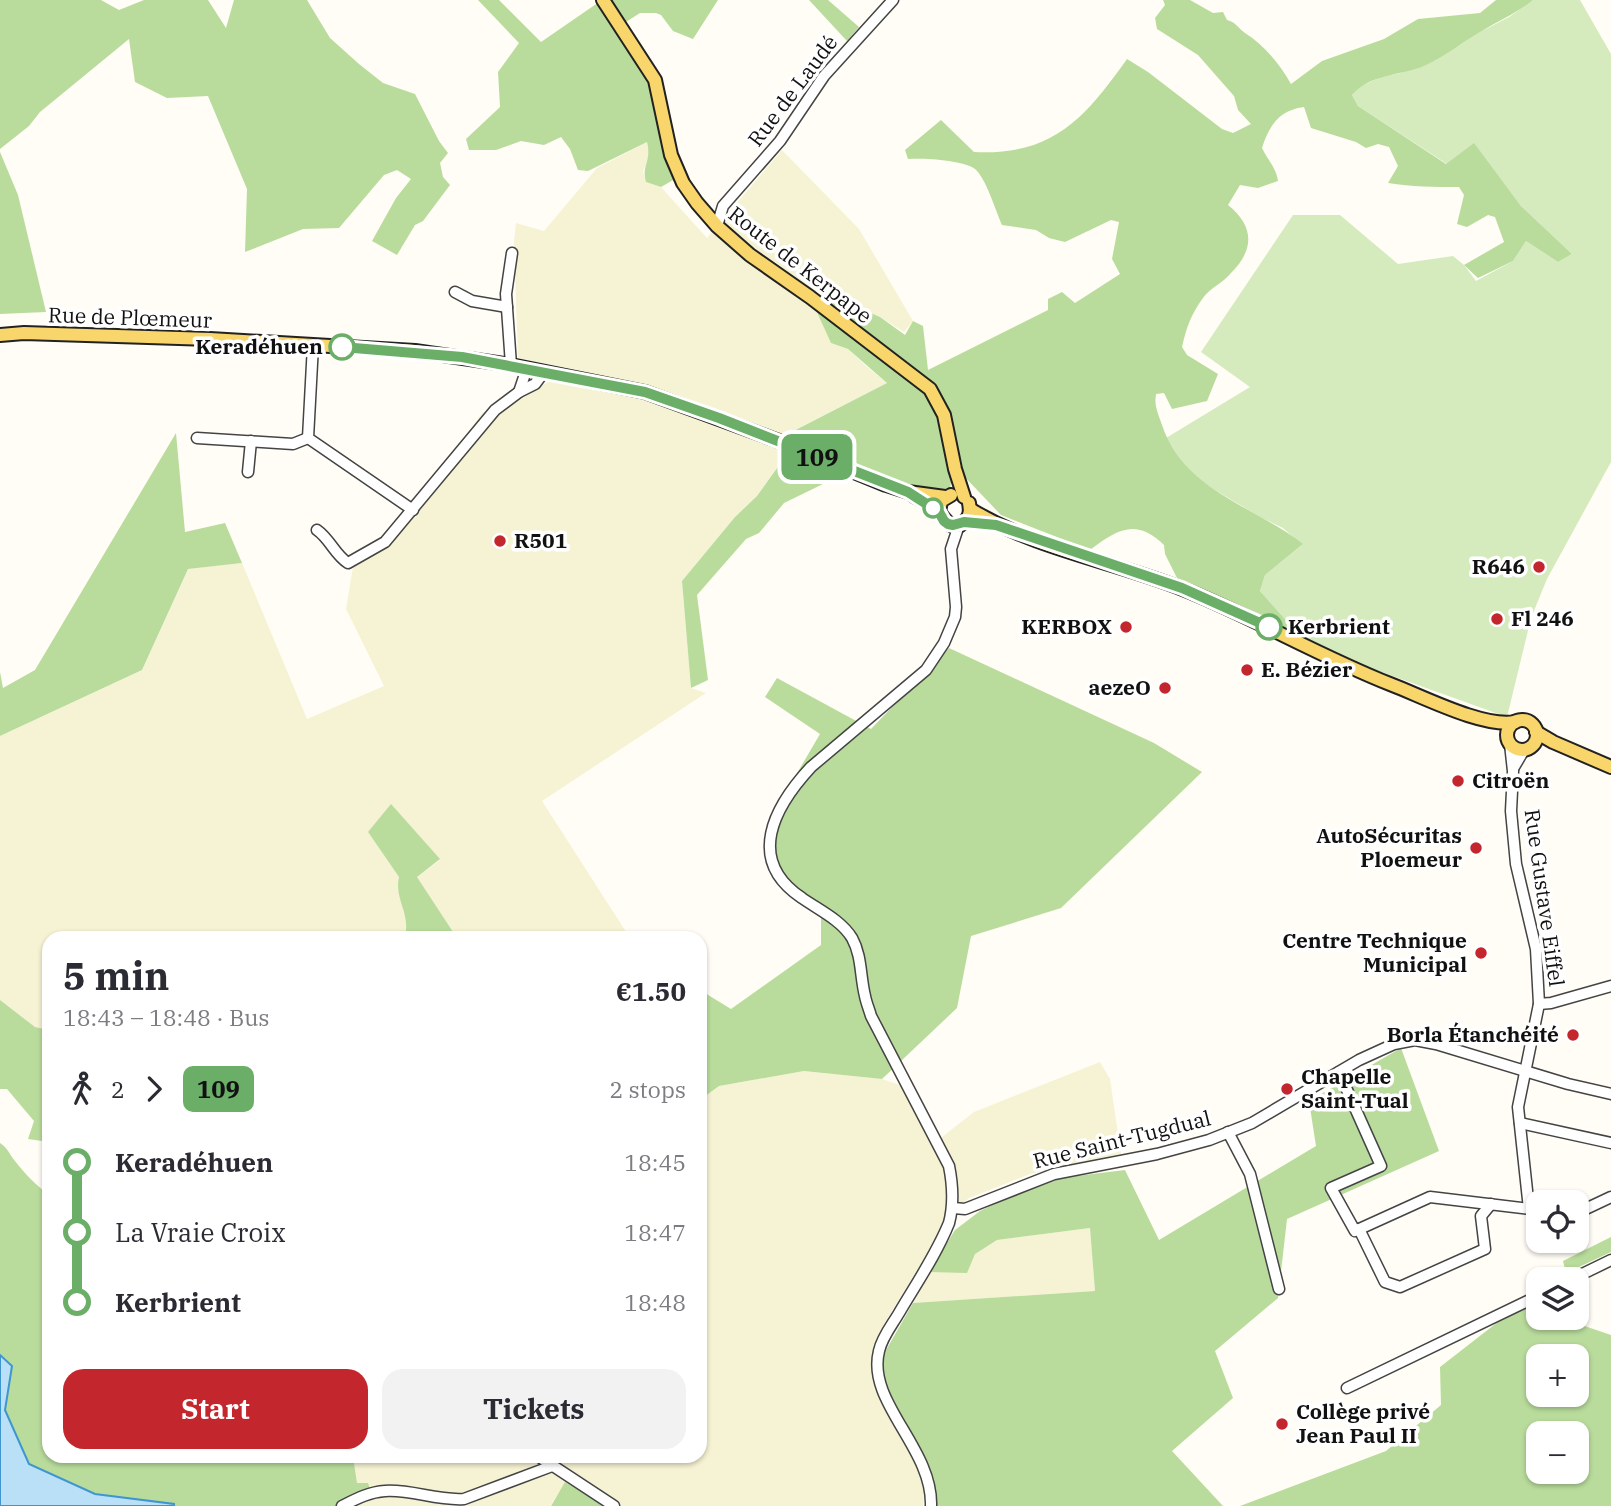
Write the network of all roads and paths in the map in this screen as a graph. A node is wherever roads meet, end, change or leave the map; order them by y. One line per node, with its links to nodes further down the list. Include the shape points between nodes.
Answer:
1 (603, 0): 4 (main road, Route de Kerpape, via 655,80 671,155)
2 (893, 0): 3 (street, Rue de Laudé, via 824,76 780,141)
3 (723, 206): 4 (street); 5 (street, Rue de Laudé)
4 (703, 211): 5 (main road, Route de Kerpape)
5 (717, 226): 18 (main road, Route de Kerpape, via 930,389 944,415)
6 (512, 253): 8 (street)
7 (455, 292): 8 (street, via 472,301)
8 (507, 307): 11 (street)
9 (0, 335): 10 (main road, Rue de Plœmeur)
10 (313, 345): 11 (main road, Rue de Plœmeur); 16 (street)
11 (511, 365): 12 (main road, Rue de Plœmeur)
12 (527, 369): 13 (main road, Rue de Plœmeur); 14 (street)
13 (544, 372): 14 (street, via 535,384); 20 (main road, Rue de Plœmeur, via 645,392)
14 (519, 392): 23 (street, via 495,410)
15 (197, 438): 17 (street)
16 (308, 438): 17 (street, via 293,444); 23 (street)
17 (251, 441): 19 (street)
18 (955, 469): 21 (main road, Route de Kerpape, via 954,486); 22 (main road, Route de Kerpape)
19 (248, 472)
20 (908, 492): 21 (main road, Rue de Plœmeur); 24 (main road, Rue de Plœmeur)
21 (947, 496): 22 (main road); 24 (main road, via 941,501)
22 (967, 503): 25 (main road, via 968,519); 26 (main road)
23 (413, 510): 27 (street, via 385,542 348,563)
24 (941, 517): 25 (main road, via 953,525); 28 (street, via 950,587)
25 (961, 523): 26 (main road); 28 (street, via 951,549 956,607)
26 (996, 525): 30 (main road, via 1182,588 1374,677)
27 (317, 530)
28 (948, 633): 49 (street, via 926,670 796,784 775,816 770,849 774,867 786,885 836,921 852,939 871,1016 948,1166)
29 (1515, 722): 30 (main road); 31 (main road, via 1528,722); 32 (main road, via 1508,728)
30 (1493, 723): 32 (main road)
31 (1536, 732): 33 (main road); 34 (main road)
32 (1508, 741): 34 (main road, via 1516,749); 36 (street, Rue Gustave Eiffel)
33 (1553, 743): 34 (main road); 35 (main road)
34 (1527, 748): 36 (street, Rue Gustave Eiffel)
35 (1611, 766)
36 (1513, 771): 38 (street, Rue Gustave Eiffel, via 1516,864 1536,948)
37 (1611, 986): 38 (street)
38 (1539, 1004): 39 (street, Rue Gustave Eiffel)
39 (1525, 1071): 40 (street, Rue Saint-Tugdual, via 1415,1041 1394,1044); 41 (street, Rue Saint-Tugdual); 42 (street, Rue Gustave Eiffel, via 1518,1107)
40 (1339, 1072): 43 (street, Rue Saint-Tugdual); 51 (street, via 1381,1166 1332,1188 1355,1231)
41 (1611, 1094)
42 (1520, 1123): 44 (street); 45 (street, Rue Gustave Eiffel)
43 (1228, 1132): 49 (street, Rue Saint-Tugdual, via 1157,1154 1054,1174 965,1209); 54 (street, via 1250,1174)
44 (1611, 1143)
45 (1531, 1190)
46 (1611, 1197): 48 (street)
47 (1491, 1204): 50 (street); 51 (street, via 1430,1197); 51 (street, via 1481,1216 1485,1249 1399,1287 1385,1282)
48 (1589, 1207)
49 (953, 1209): 61 (street, via 944,1235 884,1338 877,1363 884,1395 925,1470)
50 (1526, 1209)
51 (1359, 1229)
52 (1611, 1260): 53 (street)
53 (1589, 1271)
54 (1279, 1289)
55 (1526, 1302): 56 (street)
56 (1347, 1388)
57 (548, 1463): 58 (street)
58 (552, 1466): 59 (street, via 464,1499 384,1491); 60 (street)
59 (342, 1506)
60 (614, 1506)
61 (930, 1506)

